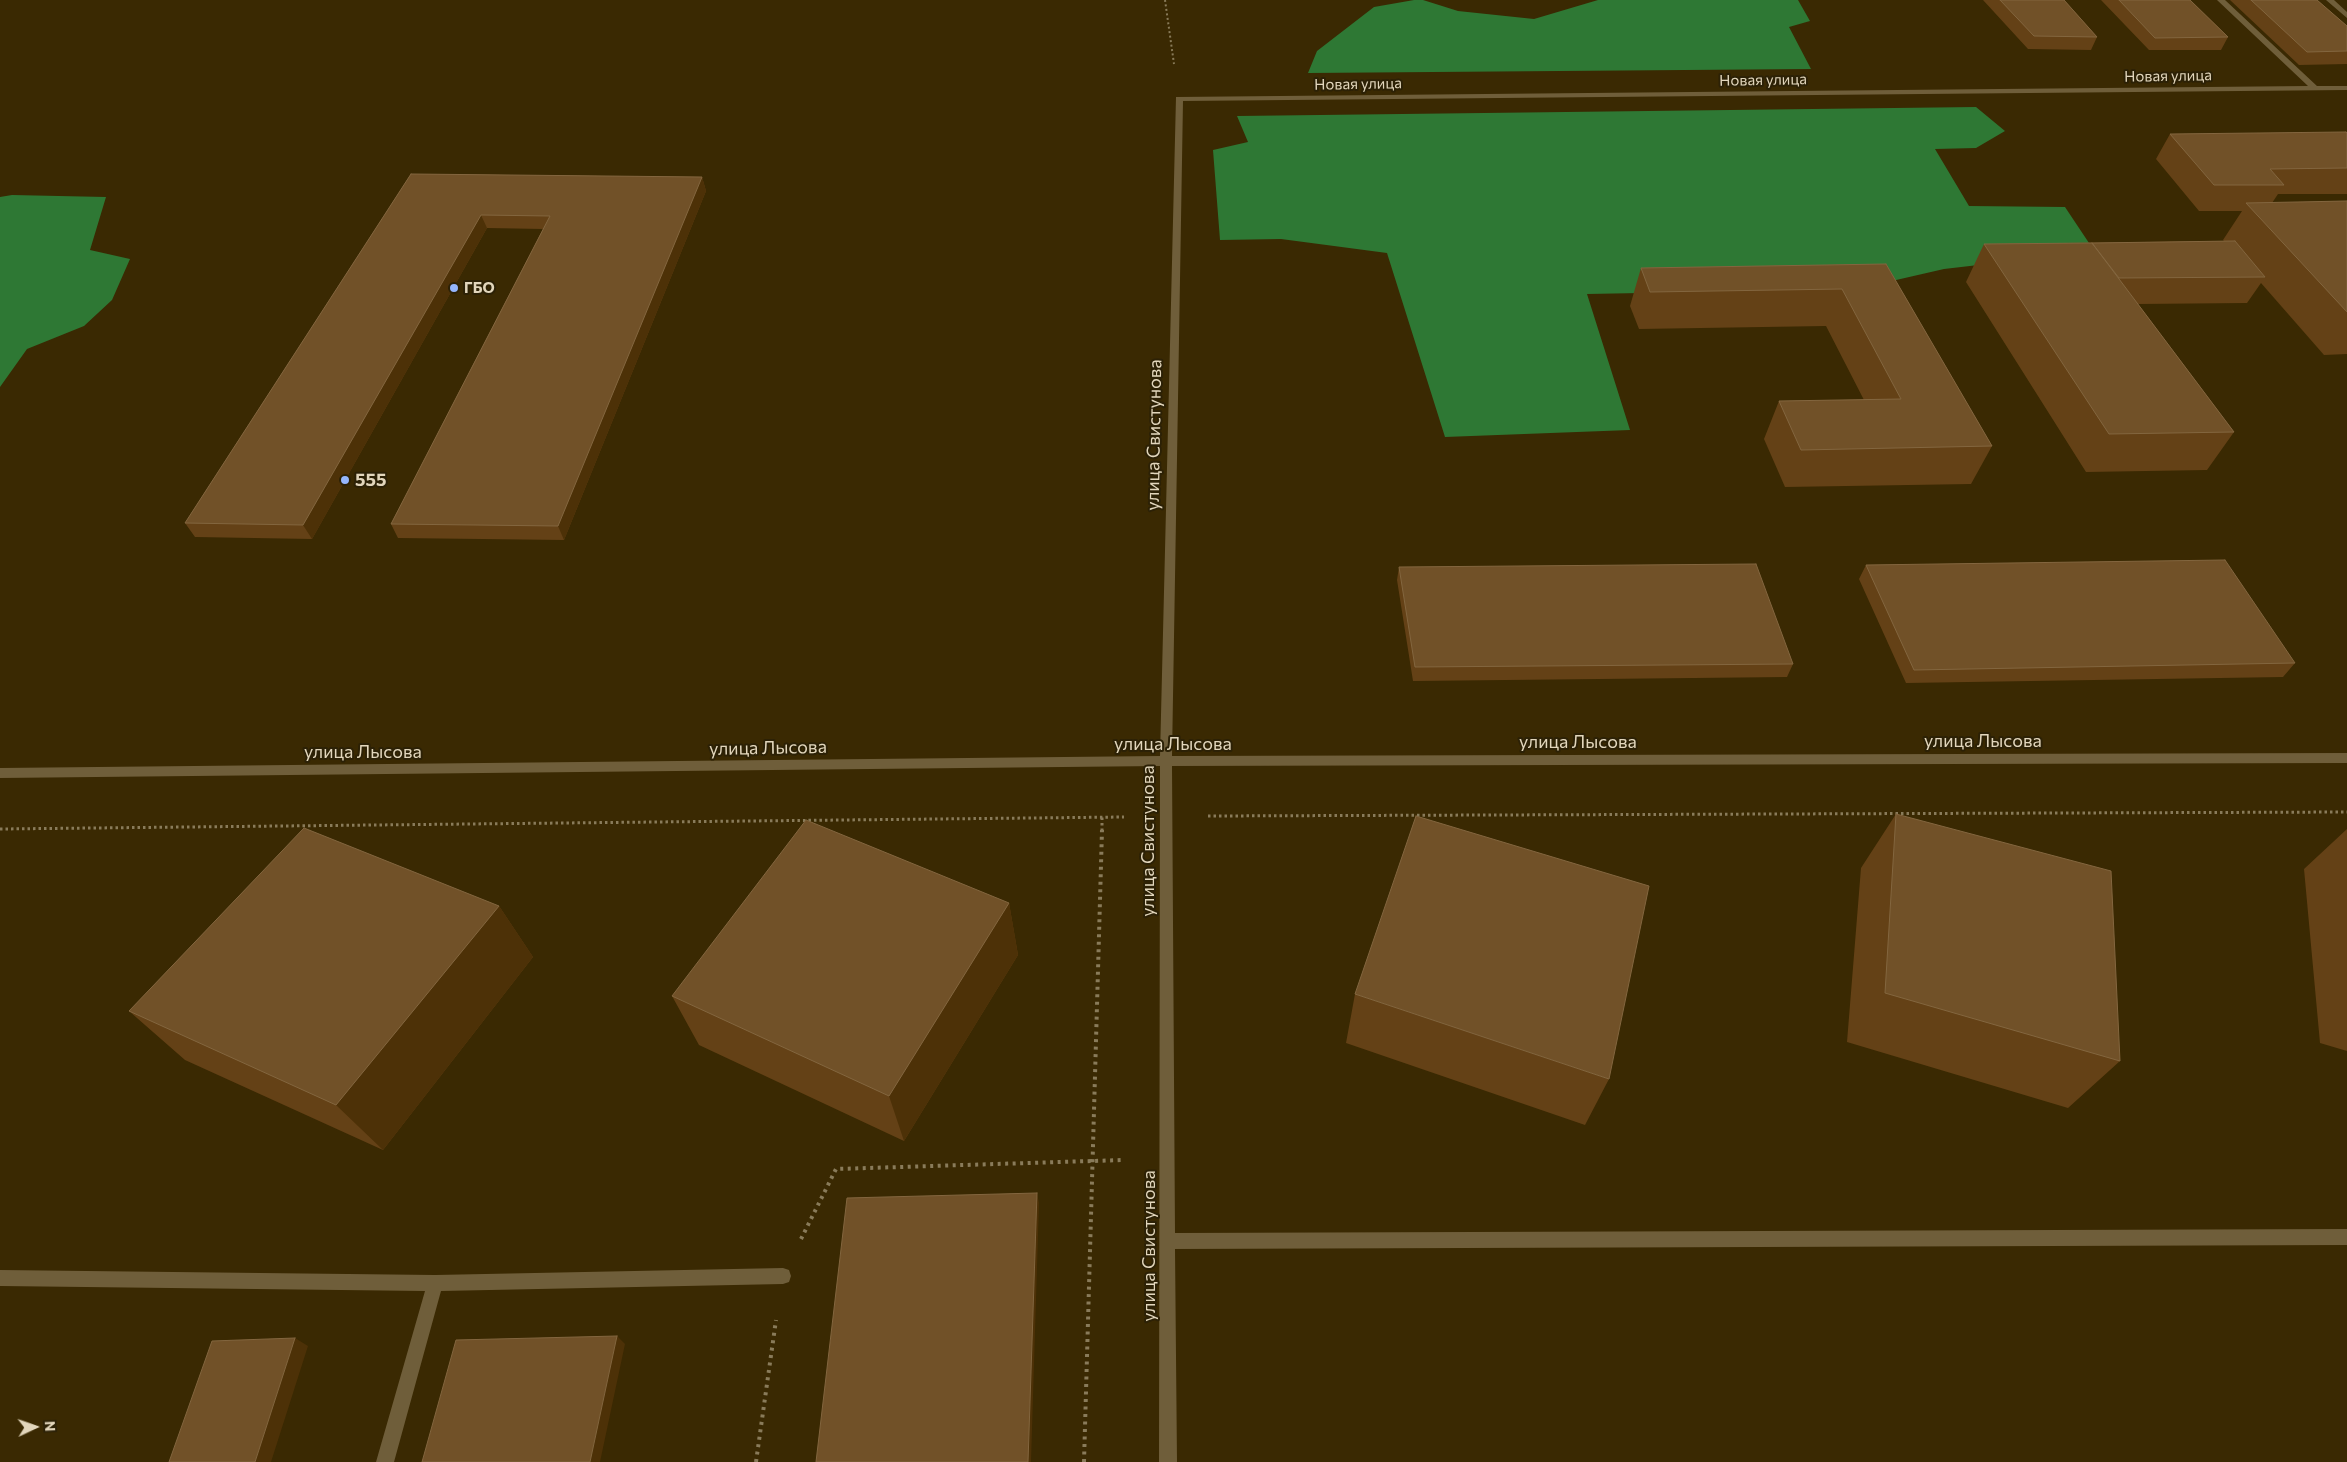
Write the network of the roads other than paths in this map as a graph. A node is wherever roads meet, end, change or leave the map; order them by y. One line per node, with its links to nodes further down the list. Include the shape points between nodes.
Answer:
1 (2221, 0): 4 (street)
2 (2330, 0): 3 (street)
3 (2347, 16)
4 (2315, 88): 5 (street, Новая улица); 6 (street, Новая улица)
5 (2347, 88)
6 (1179, 99): 8 (street, улица Свистунова)
7 (2347, 758): 8 (street, улица Лысова)
8 (1166, 761): 9 (street, улица Лысова); 11 (street, улица Свистунова)
9 (0, 773)
10 (2347, 1237): 11 (street)
11 (1168, 1241): 16 (street, улица Свистунова)
12 (783, 1276): 14 (street)
13 (0, 1278): 14 (street)
14 (435, 1283): 15 (street)
15 (385, 1462)
16 (1168, 1462)

